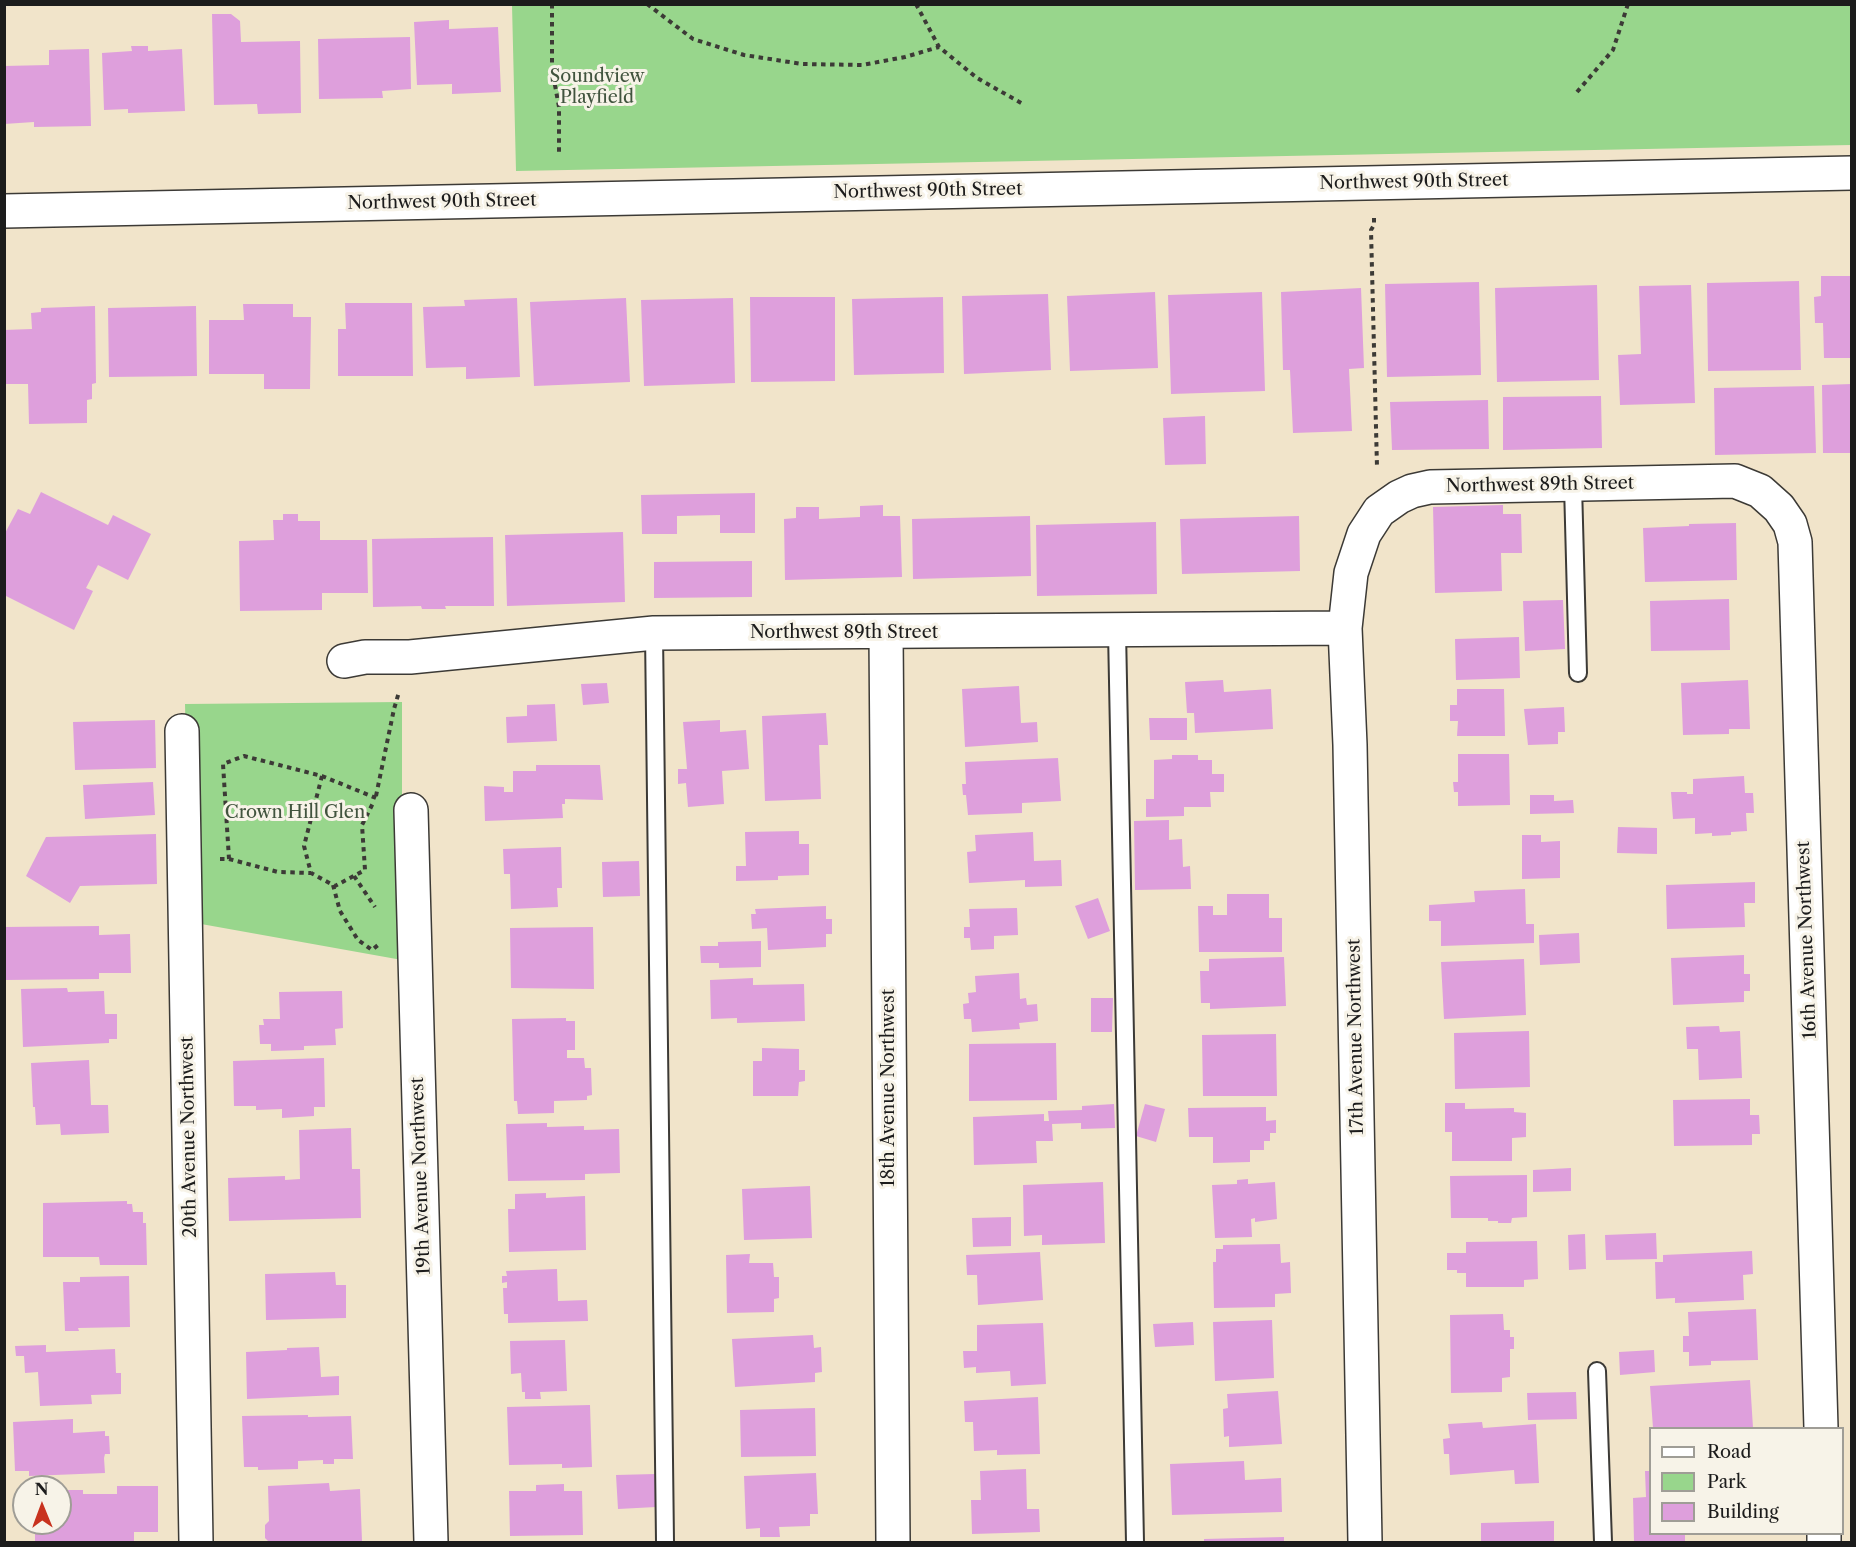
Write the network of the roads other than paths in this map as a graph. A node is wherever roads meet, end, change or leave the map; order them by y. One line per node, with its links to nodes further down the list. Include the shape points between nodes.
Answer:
1 (1851, 173): 2 (street, Northwest 90th Street)
2 (4, 211)
3 (1735, 481): 4 (street, Northwest 89th Street); 15 (street, 16th Avenue Northwest, via 1760,491 1779,508 1790,524 1795,542)
4 (1573, 485): 5 (street, Northwest 89th Street, via 1430,487 1399,497); 11 (lane)
5 (1371, 523): 6 (street, 17th Avenue Northwest, via 1351,573)
6 (1345, 628): 7 (street, Northwest 89th Street); 21 (street, 17th Avenue Northwest)
7 (1117, 631): 9 (street, Northwest 89th Street); 20 (lane)
8 (654, 633): 9 (street, Northwest 89th Street); 10 (street, Northwest 89th Street, via 410,657 365,657); 18 (lane)
9 (885, 633): 19 (street, 18th Avenue Northwest)
10 (344, 662)
11 (1578, 673)
12 (182, 731): 16 (street, 20th Avenue Northwest)
13 (411, 810): 17 (street, 19th Avenue Northwest)
14 (1597, 1371): 22 (lane)
15 (1821, 1427)
16 (196, 1542)
17 (431, 1542)
18 (665, 1542)
19 (893, 1542)
20 (1135, 1542)
21 (1365, 1542)
22 (1603, 1542)

